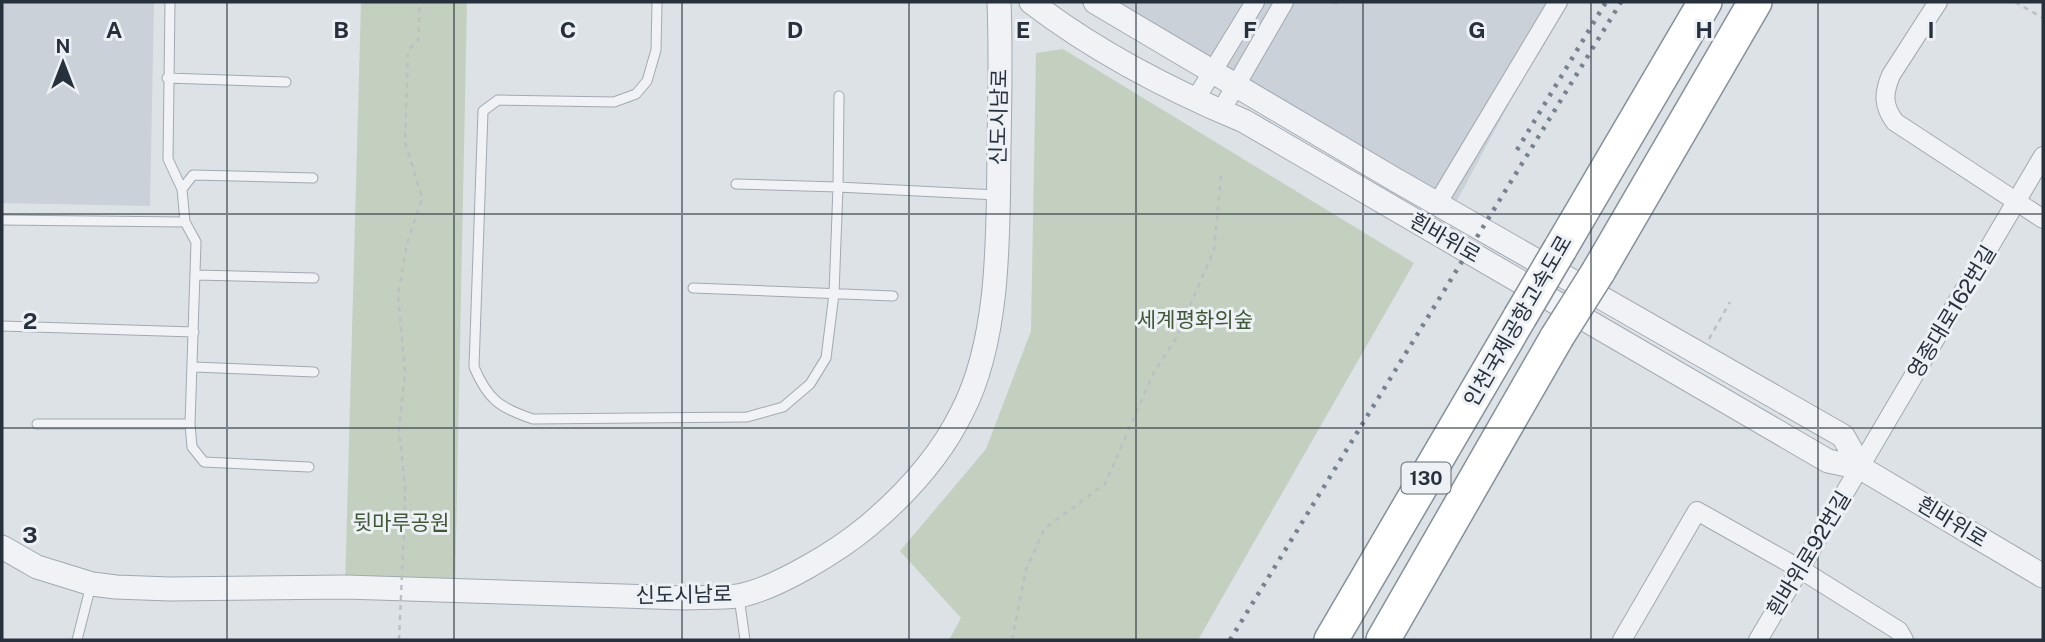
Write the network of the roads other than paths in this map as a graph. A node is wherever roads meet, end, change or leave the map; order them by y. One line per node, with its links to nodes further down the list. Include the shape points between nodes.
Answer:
1 (170, 2): 15 (lane)
2 (657, 2): 35 (lane, via 656,50 647,81 636,94 614,102 498,100 483,111 474,367 484,390 505,410 533,419 747,417 783,407 810,384 826,358)
3 (999, 2): 13 (street, 신도시남로)
4 (1006, 2): 13 (street, 신도시남로)
5 (1031, 2): 19 (street, 흰바위로)
6 (1095, 2): 14 (street, 흰바위로)
7 (1255, 2): 14 (street)
8 (1284, 2): 17 (street)
9 (1558, 2): 27 (street)
10 (1705, 2): 53 (highway, 인천국제공항고속도로 / 130, bridge)
11 (1755, 2): 46 (highway, 인천국제공항고속도로 / 130, bridge)
12 (1938, 2): 28 (street, via 1891,75 1886,110 1895,122)
13 (1000, 36): 26 (street, 신도시남로)
14 (1212, 73): 17 (street, 흰바위로); 19 (street)
15 (167, 78): 16 (lane); 25 (lane, via 168,159)
16 (286, 82)
17 (1234, 86): 20 (street); 27 (street, 흰바위로)
18 (839, 96): 24 (lane)
19 (1195, 100): 20 (street, 흰바위로)
20 (1221, 111): 44 (street, 흰바위로, via 1828,461)
21 (2043, 156): 28 (street, 영종대로162번길)
22 (313, 178): 25 (lane, via 193,174)
23 (736, 184): 24 (lane)
24 (838, 187): 26 (lane); 35 (lane)
25 (182, 189): 31 (lane)
26 (999, 195): 50 (street, 신도시남로, via 991,307 981,356 963,411 931,463 889,509 846,545 798,572)
27 (1437, 204): 44 (street, 흰바위로, via 1843,436)
28 (2016, 204): 29 (street); 44 (street, 영종대로162번길)
29 (2043, 219)
30 (2, 220): 31 (lane)
31 (185, 222): 32 (lane, via 196,242)
32 (197, 275): 33 (lane); 38 (lane)
33 (314, 278)
34 (693, 288): 35 (lane)
35 (834, 294): 36 (lane)
36 (893, 296)
37 (2, 326): 38 (lane)
38 (194, 332): 39 (lane)
39 (194, 367): 40 (lane); 42 (lane)
40 (314, 372)
41 (37, 424): 42 (lane)
42 (190, 424): 43 (lane, via 192,447 204,461)
43 (309, 467)
44 (1861, 468): 47 (street, 흰바위로92번길); 48 (street, 흰바위로)
45 (2, 547): 49 (street, 신도시남로, via 37,567)
46 (1437, 549): 54 (highway, 인천국제공항고속도로 / 130); 55 (highway)
47 (1800, 569): 56 (street, via 1697,511); 57 (street, 흰바위로92번길); 58 (street, via 1899,631)
48 (2043, 576)
49 (92, 584): 50 (street, 신도시남로, via 170,589 345,587); 51 (lane)
50 (739, 596): 52 (lane)
51 (77, 640)
52 (745, 640)
53 (1331, 640)
54 (1383, 640)
55 (1395, 640)
56 (1622, 640)
57 (1758, 640)
58 (1904, 640)

